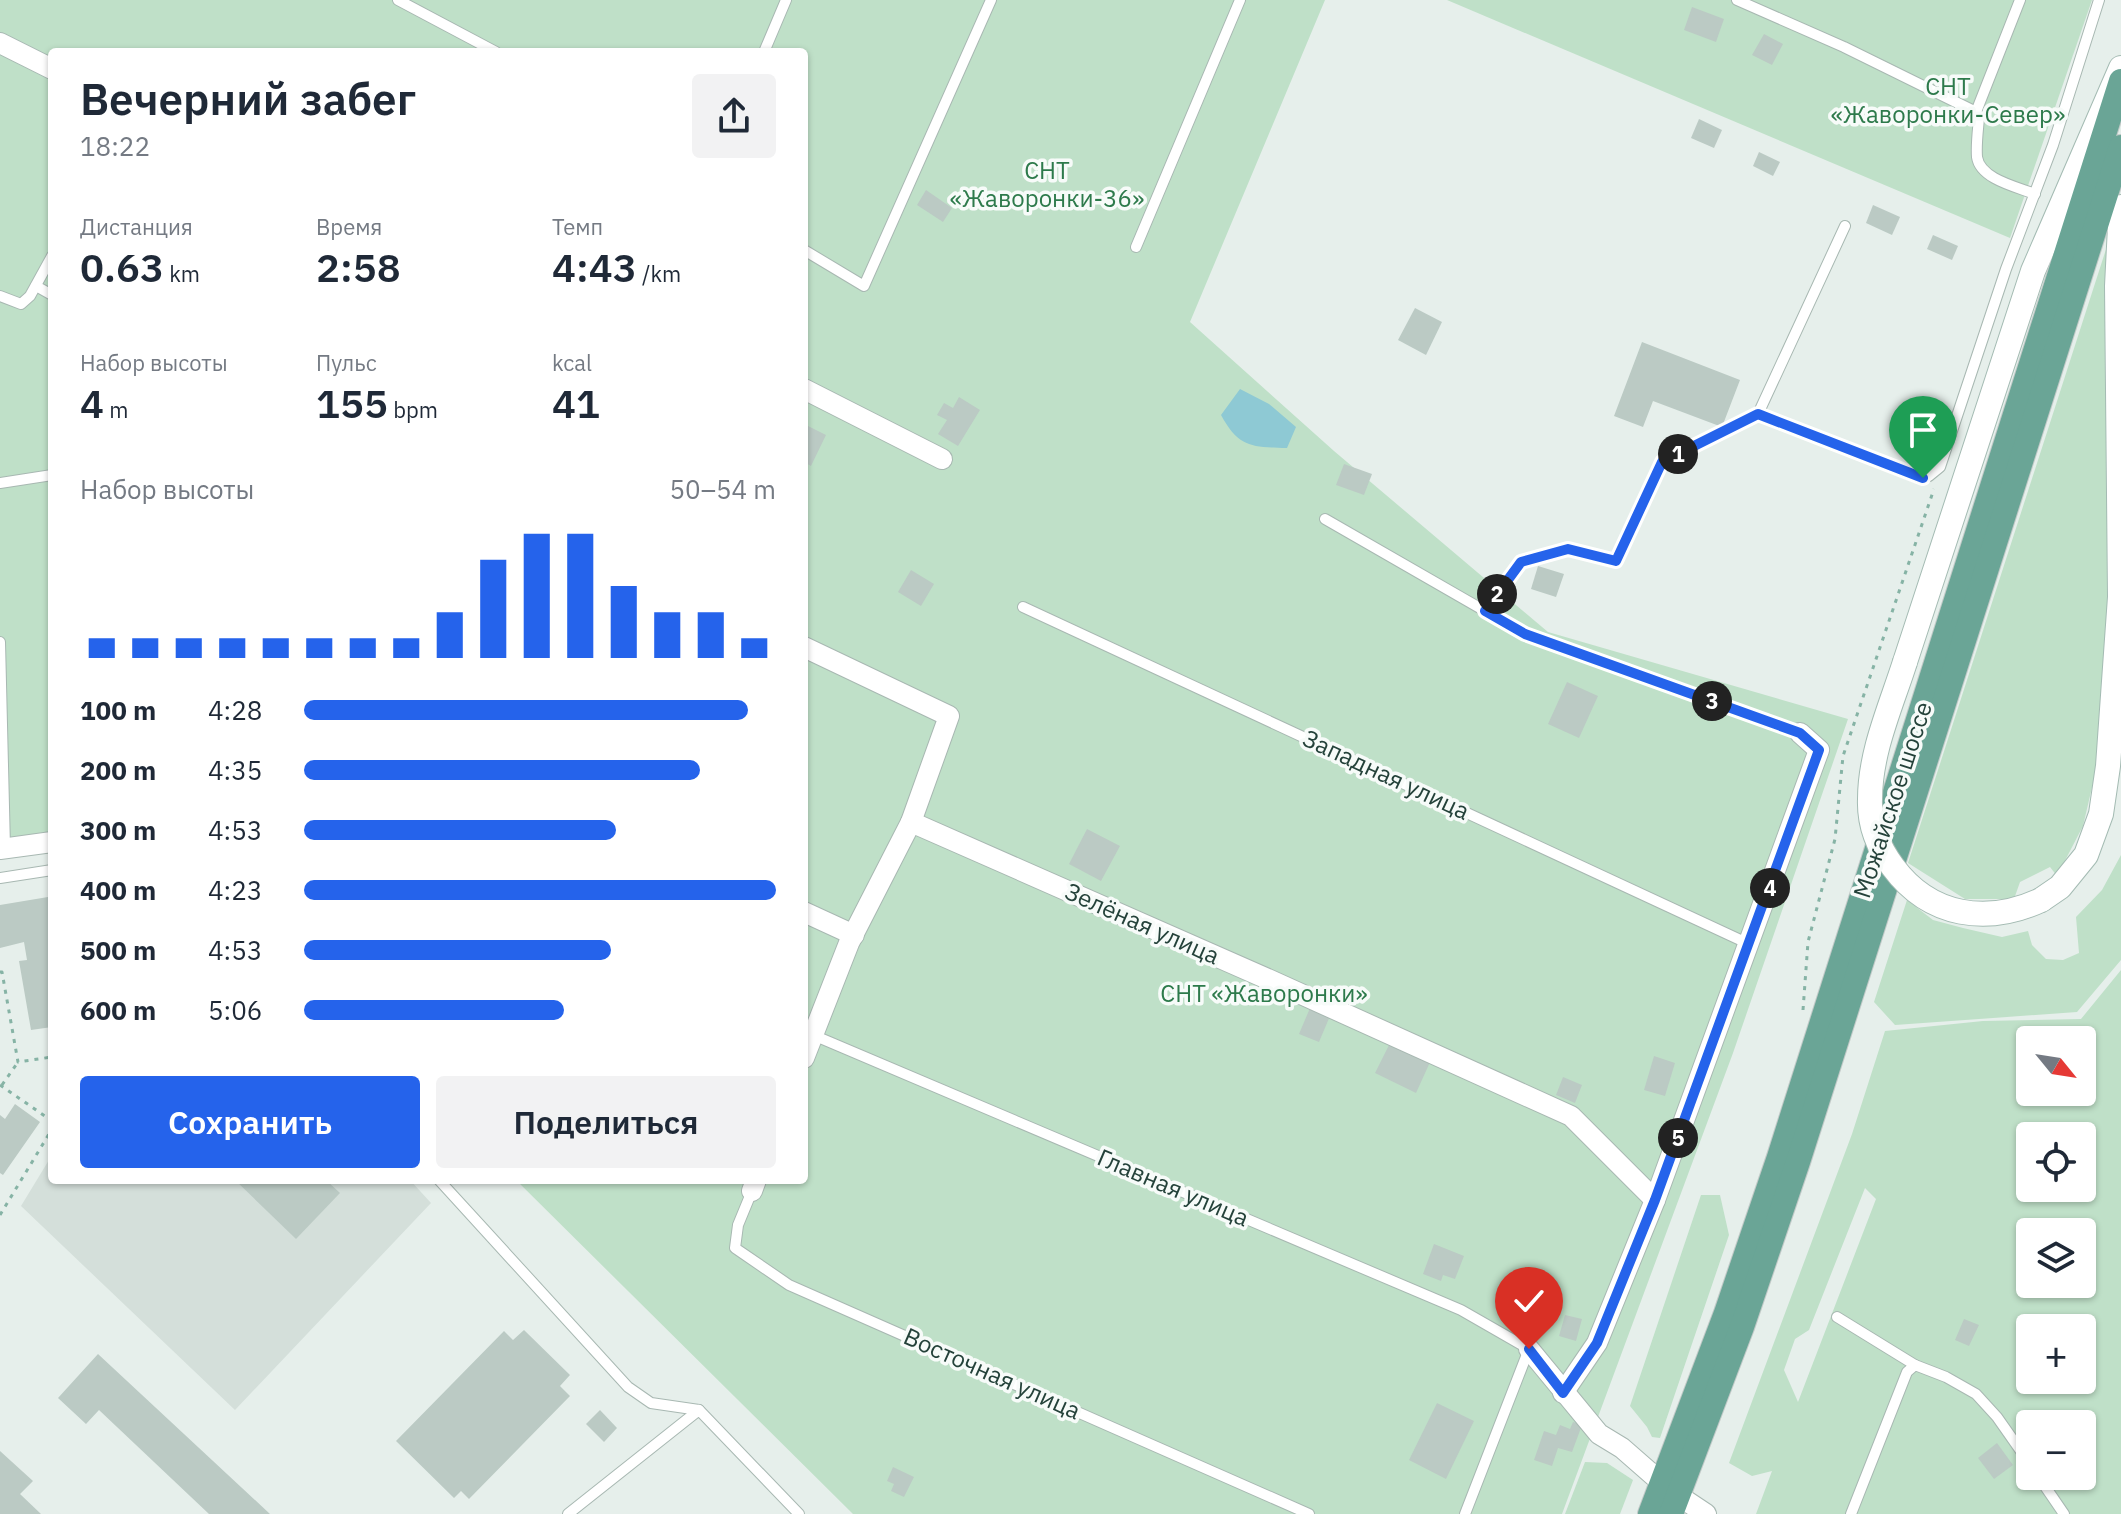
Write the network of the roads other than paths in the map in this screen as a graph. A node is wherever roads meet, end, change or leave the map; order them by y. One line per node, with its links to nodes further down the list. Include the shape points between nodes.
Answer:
1 (398, 0): 9 (lane)
2 (786, 0): 10 (lane)
3 (991, 0): 20 (lane, via 864,286)
4 (1240, 0): 19 (lane)
5 (1737, 0): 14 (lane)
6 (2020, 0): 14 (lane)
7 (2099, 0): 16 (lane)
8 (0, 43): 11 (street)
9 (488, 48)
10 (766, 48)
11 (48, 67)
12 (2121, 68): 17 (main road, bridge, via 2033,271 1872,769 1869,801 1882,852 1912,889 1955,912 2003,913 2041,900 2060,887 2086,855 2101,814 2120,597)
13 (2121, 81): 56 (main road, Можайское шоссе)
14 (1976, 112): 16 (lane, via 1977,160 1984,171)
15 (2121, 147): 56 (main road, Можайское шоссе, via 1798,1162 1742,1327)
16 (2035, 194): 26 (lane, via 1944,459 1935,472 1916,477)
17 (2121, 207)
18 (1845, 226): 26 (lane)
19 (1136, 247)
20 (808, 252)
21 (48, 264): 22 (lane)
22 (36, 286): 23 (lane); 24 (lane, via 21,304)
23 (48, 293)
24 (0, 296)
25 (808, 391): 27 (street)
26 (1758, 414): 32 (lane, via 1662,462 1616,561 1568,549 1521,562)
27 (942, 459)
28 (48, 476): 29 (lane)
29 (0, 483)
30 (1325, 519): 32 (lane)
31 (1023, 607): 43 (lane, Западная улица)
32 (1485, 611): 35 (lane, via 1525,634)
33 (0, 642): 38 (lane)
34 (808, 649): 36 (street, via 949,716)
35 (1800, 733): 43 (street, via 1819,750)
36 (911, 822): 42 (street); 48 (street, Зелёная улица, via 1571,1116)
37 (48, 843): 38 (street)
38 (3, 849)
39 (48, 871): 40 (lane)
40 (0, 878)
41 (808, 914): 42 (street)
42 (854, 935): 44 (street)
43 (1749, 944): 48 (street)
44 (813, 1035): 45 (street); 50 (lane, Главная улица, via 1461,1310)
45 (808, 1048)
46 (443, 1184): 53 (lane, via 628,1387 651,1403)
47 (754, 1186): 59 (lane, Восточная улица, via 735,1248 789,1285)
48 (1655, 1200): 52 (street, via 1597,1343)
49 (1837, 1317): 51 (lane)
50 (1529, 1349): 52 (street); 60 (lane)
51 (1915, 1365): 54 (lane, via 1976,1394); 63 (lane, via 1907,1372)
52 (1563, 1393): 56 (street, via 1599,1434 1622,1448)
53 (699, 1410): 57 (lane); 58 (lane)
54 (2016, 1444)
55 (2048, 1490): 64 (lane)
56 (1671, 1498): 61 (main road, Можайское шоссе); 62 (street)
57 (568, 1514)
58 (799, 1514)
59 (1309, 1514)
60 (1465, 1514)
61 (1650, 1514)
62 (1706, 1514)
63 (1851, 1514)
64 (2064, 1514)

